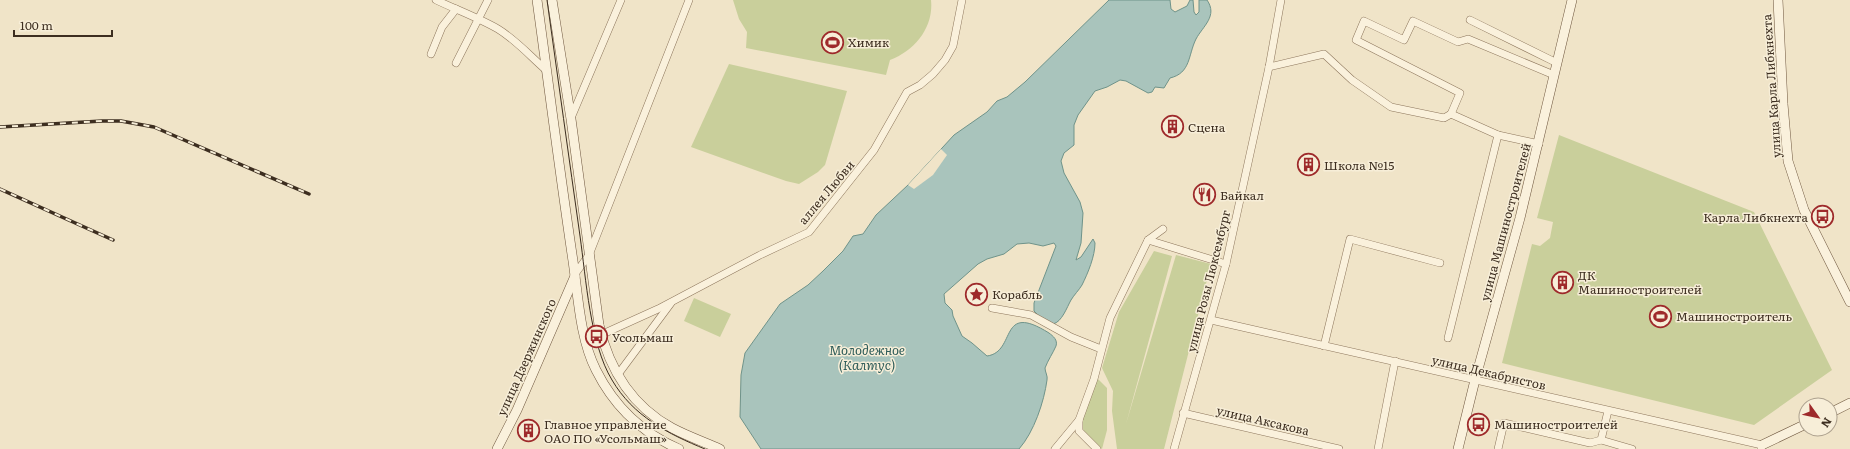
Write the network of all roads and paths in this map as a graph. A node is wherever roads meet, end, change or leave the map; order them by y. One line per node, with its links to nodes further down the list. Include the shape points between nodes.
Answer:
1 (436, 0): 11 (street)
2 (488, 0): 12 (street)
3 (537, 0): 18 (main road)
4 (552, 0): 21 (main road)
5 (621, 0): 21 (street)
6 (690, 0): 26 (street)
7 (962, 0): 30 (street, аллея Любви, via 953,46 945,60 920,86 907,92 874,150 809,232)
8 (1281, 0): 17 (street, улица Розы Люксембург)
9 (1572, 0): 16 (main road, улица Машиностроителей)
10 (1778, 0): 31 (main road, улица Карла Либкнехта, via 1788,161 1804,210)
11 (456, 9): 12 (street); 14 (street, via 442,27)
12 (478, 18): 15 (street); 18 (street, via 505,34)
13 (1470, 20): 16 (street)
14 (431, 54)
15 (456, 63)
16 (1557, 63): 19 (main road, улица Машиностроителей)
17 (1269, 67): 20 (street, via 1324,54 1352,80 1391,107 1444,118); 28 (street, улица Розы Люксембург)
18 (546, 70): 29 (main road)
19 (1554, 75): 20 (street, via 1468,39 1458,42 1413,21 1404,40 1364,21 1356,40 1460,93); 23 (main road, улица Машиностроителей)
20 (1451, 114): 22 (street)
21 (571, 119): 26 (main road)
22 (1498, 135): 23 (street); 35 (street)
23 (1538, 144): 40 (main road, улица Машиностроителей)
24 (1163, 229): 25 (street)
25 (1148, 240): 28 (street); 37 (street, via 1110,318)
26 (589, 255): 29 (street); 52 (main road, via 604,346 617,375 638,404 660,421)
27 (1440, 263): 36 (street, via 1350,239)
28 (1226, 264): 33 (street, улица Розы Люксембург)
29 (575, 274): 50 (main road, улица Дзержинского, via 517,410); 51 (main road, via 588,350 603,384 634,421 649,434)
30 (672, 302): 34 (street, аллея Любви); 39 (street)
31 (1850, 302)
32 (992, 308): 37 (street, via 1031,315 1071,337)
33 (1211, 320): 36 (street, улица Декабристов); 44 (street, улица Розы Люксембург)
34 (606, 333)
35 (1448, 338)
36 (1324, 346): 38 (street, улица Декабристов)
37 (1101, 349): 45 (street)
38 (1395, 361): 40 (street, улица Декабристов); 57 (street)
39 (619, 373)
40 (1475, 380): 43 (street, улица Декабристов); 58 (main road, улица Машиностроителей)
41 (1850, 403): 42 (main road)
42 (1838, 409)
43 (1608, 411): 47 (street); 49 (street, улица Декабристов)
44 (1183, 413): 55 (street, улица Розы Люксембург); 56 (street, улица Аксакова)
45 (1079, 420): 53 (street); 54 (street, via 1079,431)
46 (1798, 428): 49 (main road)
47 (1601, 440): 48 (street); 60 (street)
48 (1589, 446): 59 (street, via 1504,423)
49 (1762, 447)
50 (497, 449)
51 (679, 449)
52 (720, 449)
53 (1055, 449)
54 (1097, 449)
55 (1174, 449)
56 (1339, 449)
57 (1378, 449)
58 (1458, 449)
59 (1498, 449)
60 (1632, 449)

